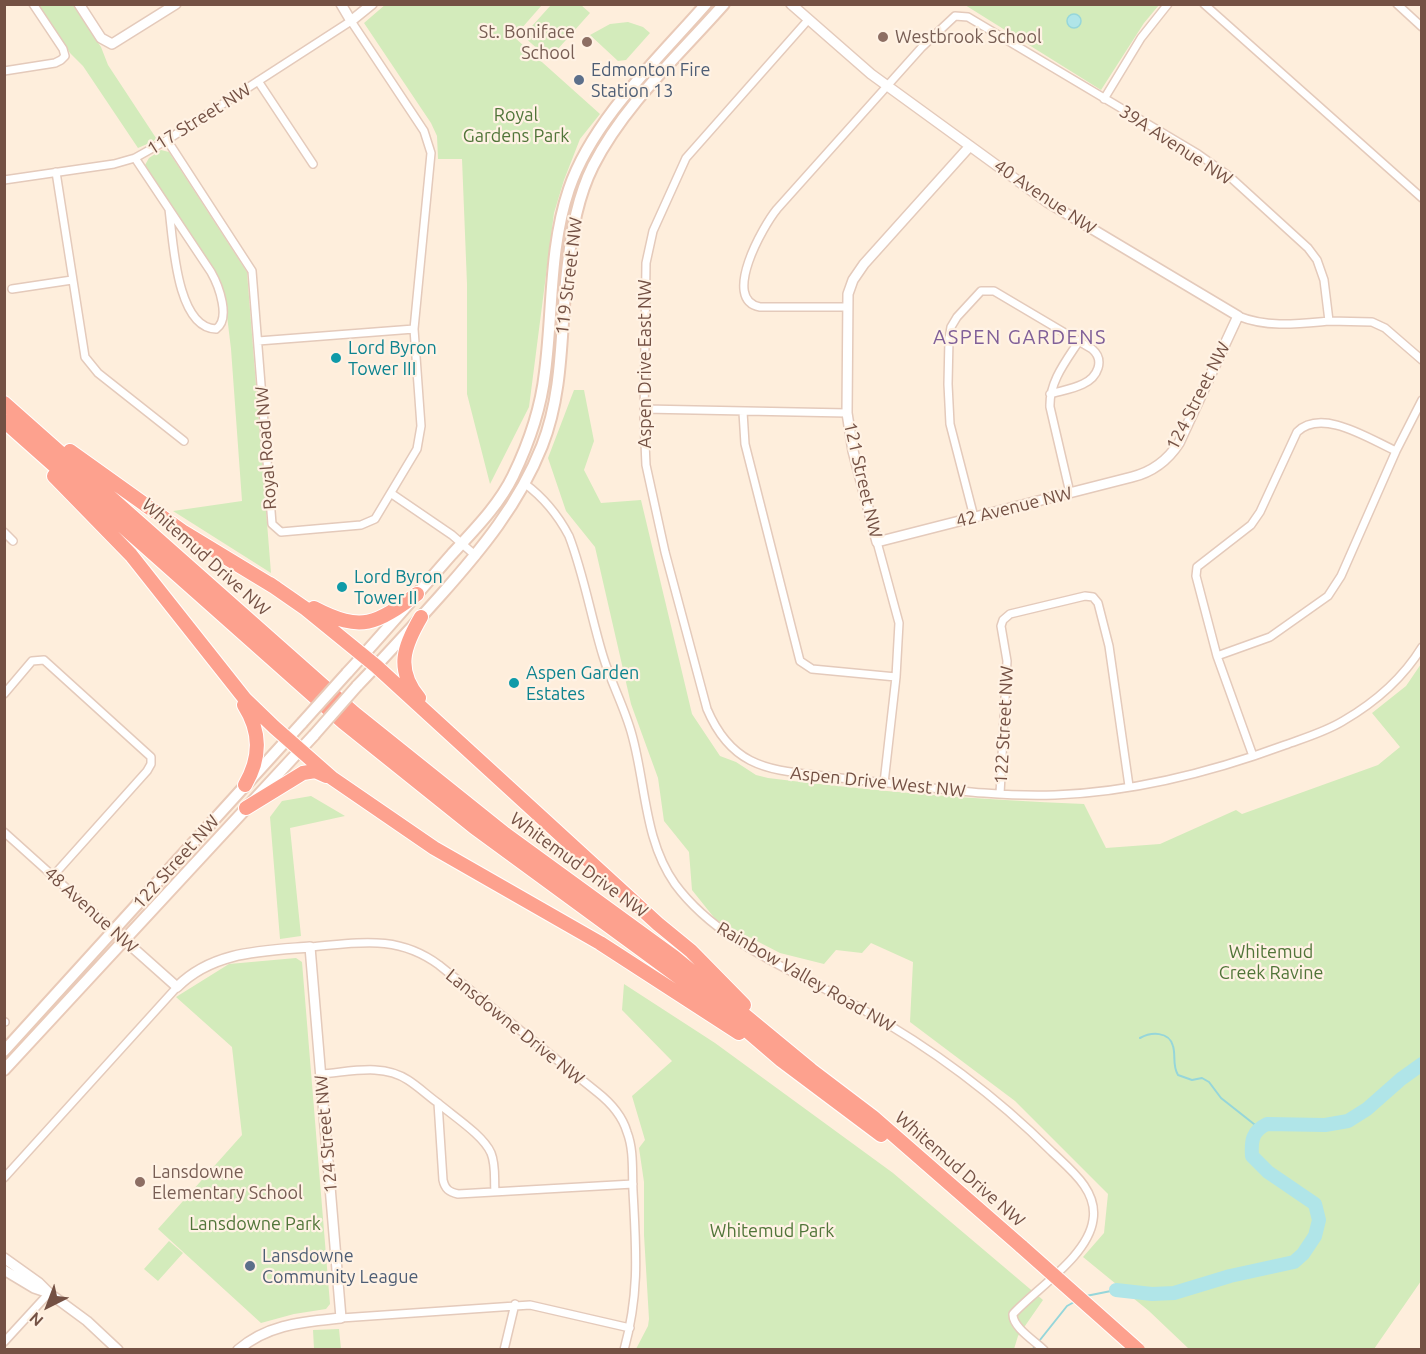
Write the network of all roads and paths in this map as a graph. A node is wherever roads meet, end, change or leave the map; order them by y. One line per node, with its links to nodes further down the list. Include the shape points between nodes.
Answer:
1 (33, 4): 15 (street, via 64,56 55,63)
2 (79, 4): 3 (street, via 108,43 116,43)
3 (176, 4)
4 (341, 4): 13 (street)
5 (372, 4): 13 (street, 117 Street NW)
6 (706, 4): 45 (main road, 119 Street NW, via 599,128 569,188 554,262 539,409)
7 (724, 4): 46 (main road, 119 Street NW, via 627,112 589,176 574,221 567,264 559,376 552,413)
8 (791, 4): 12 (street, 40 Avenue NW)
9 (1168, 4): 18 (street, via 1141,38)
10 (1204, 4): 25 (street)
11 (1397, 4): 14 (street)
12 (808, 20): 17 (street, 40 Avenue NW); 38 (street, Aspen Drive East NW, via 690,152 653,231 645,269)
13 (351, 21): 16 (street, 117 Street NW); 32 (street, Royal Road NW, via 424,131 431,153)
14 (1422, 27)
15 (4, 71)
16 (258, 81): 19 (street, 117 Street NW); 22 (street)
17 (888, 86): 18 (street, 39A Avenue NW, via 955,16 968,17); 20 (street, 40 Avenue NW); 29 (street, via 777,209 754,248 745,278 744,295 750,304 760,307)
18 (1104, 99): 31 (street, 39A Avenue NW, via 1218,168 1308,248 1323,273)
19 (167, 140): 21 (street, 117 Street NW); 34 (street, Royal Road NW, via 252,271)
20 (970, 147): 29 (street, 121 Street NW, via 859,270 850,287); 30 (street, 40 Avenue NW, via 1077,221)
21 (135, 158): 23 (street, 117 Street NW); 26 (street)
22 (313, 164)
23 (56, 172): 24 (street, 117 Street NW); 27 (street)
24 (4, 180)
25 (1422, 198)
26 (169, 209): 26 (street, via 181,294 193,315 216,330 223,321 220,292)
27 (72, 280): 28 (street); 42 (street, via 87,361)
28 (12, 289)
29 (847, 307): 41 (street, 121 Street NW)
30 (1238, 316): 31 (street, 40 Avenue NW, via 1272,325); 44 (street, 124 Street NW, via 1179,443)
31 (1329, 321): 35 (street, via 1371,322 1385,328)
32 (414, 329): 34 (street); 48 (street, Royal Road NW, via 421,426 417,449)
33 (1078, 340): 36 (street); 36 (street, via 1098,355 1098,369 1088,382); 49 (street, via 994,291 984,290 951,327 950,423)
34 (258, 341): 48 (street, Royal Road NW, via 272,524 281,532 361,525 375,519)
35 (1422, 360)
36 (1050, 394): 47 (street)
37 (1422, 400): 43 (street)
38 (644, 409): 39 (street); 68 (street, Aspen Drive East NW, via 646,465 665,552 708,709)
39 (743, 412): 41 (street); 63 (street, via 745,444 798,657 803,665 813,669)
40 (6, 413): 55 (highway); 64 (highway, via 44,466 131,555); 85 (highway, Whitemud Drive NW, via 354,713 505,834 674,957)
41 (847, 413): 52 (street, 121 Street NW)
42 (184, 441)
43 (1396, 451): 60 (street, via 1341,576 1328,596 1270,637); 60 (street, via 1336,424 1302,427 1297,432 1251,525 1199,564 1196,576)
44 (1150, 470): 47 (street, 42 Avenue NW)
45 (513, 476): 46 (street); 53 (main road, 119 Street NW)
46 (524, 483): 54 (main road, 119 Street NW); 104 (street, Rainbow Valley Road NW, via 558,518 569,536 604,659 632,732 648,824 674,882 688,900 722,932 861,1008 946,1062 1025,1126 1083,1183 1094,1213 1091,1231 1074,1256 1013,1314 1017,1326)
47 (1070, 493): 49 (street, 42 Avenue NW)
48 (392, 494): 53 (street)
49 (974, 517): 52 (street, 42 Avenue NW)
50 (4, 532): 51 (street)
51 (13, 540)
52 (877, 542): 63 (street, 121 Street NW, via 899,623)
53 (462, 544): 54 (street); 56 (main road, 119 Street NW)
54 (476, 556): 57 (main road, 119 Street NW)
55 (270, 585): 56 (highway, via 350,623 370,623); 59 (highway)
56 (417, 594): 59 (main road, 119 Street NW)
57 (421, 617): 61 (main road, 119 Street NW); 69 (highway, via 405,648 408,680 419,698)
58 (1422, 647): 71 (street, Aspen Drive West NW, via 1398,678 1353,715 1325,731)
59 (363, 656): 61 (highway); 62 (main road, 119 Street NW)
60 (1217, 656): 71 (street)
61 (376, 666): 66 (main road, 119 Street NW, bridge); 69 (highway)
62 (347, 673): 67 (main road, 122 Street NW, bridge)
63 (896, 677): 73 (street, 121 Street NW)
64 (232, 682): 67 (highway); 74 (highway, via 257,735 255,764)
65 (4, 694): 79 (street, via 30,663 39,659 47,662 148,752 152,760 147,771)
66 (314, 735): 70 (main road, 122 Street NW)
67 (287, 739): 70 (highway); 74 (main road, 122 Street NW)
68 (731, 746): 73 (street, Aspen Drive West NW, via 771,770)
69 (465, 748): 85 (highway, via 691,951)
70 (300, 750): 72 (highway); 77 (main road, 122 Street NW)
71 (1253, 756): 75 (street, Aspen Drive West NW, via 1189,775)
72 (332, 778): 77 (highway, via 319,772 303,773); 85 (highway, via 434,848)
73 (884, 783): 76 (street, Aspen Drive West NW)
74 (245, 785): 80 (main road, 122 Street NW)
75 (1129, 786): 76 (street, Aspen Drive West NW, via 1068,794); 76 (street, 122 Street NW, via 1100,607 1093,597 1080,596 1010,614 1003,620 1007,666)
76 (1000, 794)
77 (246, 808): 81 (main road, 122 Street NW)
78 (4, 832): 79 (street, 48 Avenue NW)
79 (53, 876): 80 (street, 48 Avenue NW)
80 (113, 930): 81 (street, 48 Avenue NW); 84 (main road, 122 Street NW)
81 (124, 940): 83 (street, 48 Avenue NW); 86 (main road, 122 Street NW)
82 (310, 947): 83 (street, Lansdowne Drive NW, via 231,956 199,970); 87 (street, 124 Street NW); 90 (street, Lansdowne Drive NW, via 386,943 414,950 439,965 615,1109 630,1140)
83 (177, 987): 89 (street)
84 (4, 1052)
85 (788, 1058): 92 (highway, Whitemud Drive NW)
86 (4, 1071)
87 (321, 1074): 88 (street, via 389,1071 410,1081); 97 (street, 124 Street NW)
88 (438, 1103): 91 (street, via 488,1147); 91 (street, via 446,1188 458,1194)
89 (4, 1178)
90 (633, 1184): 91 (street); 98 (street, Lansdowne Drive NW, via 636,1283)
91 (495, 1192)
92 (1020, 1250): 105 (highway, Whitemud Drive NW); 106 (highway, Whitemud Drive NW, bridge)
93 (4, 1258): 95 (street)
94 (4, 1270): 95 (street)
95 (48, 1293): 99 (street); 100 (street)
96 (515, 1304): 97 (street); 98 (street, via 540,1306); 102 (street)
97 (341, 1318): 101 (street, via 288,1324 261,1334)
98 (630, 1328): 103 (street, Lansdowne Drive NW)
99 (4, 1342)
100 (118, 1350)
101 (238, 1350)
102 (504, 1350)
103 (624, 1350)
104 (1044, 1350)
105 (1128, 1350)
106 (1138, 1350)

